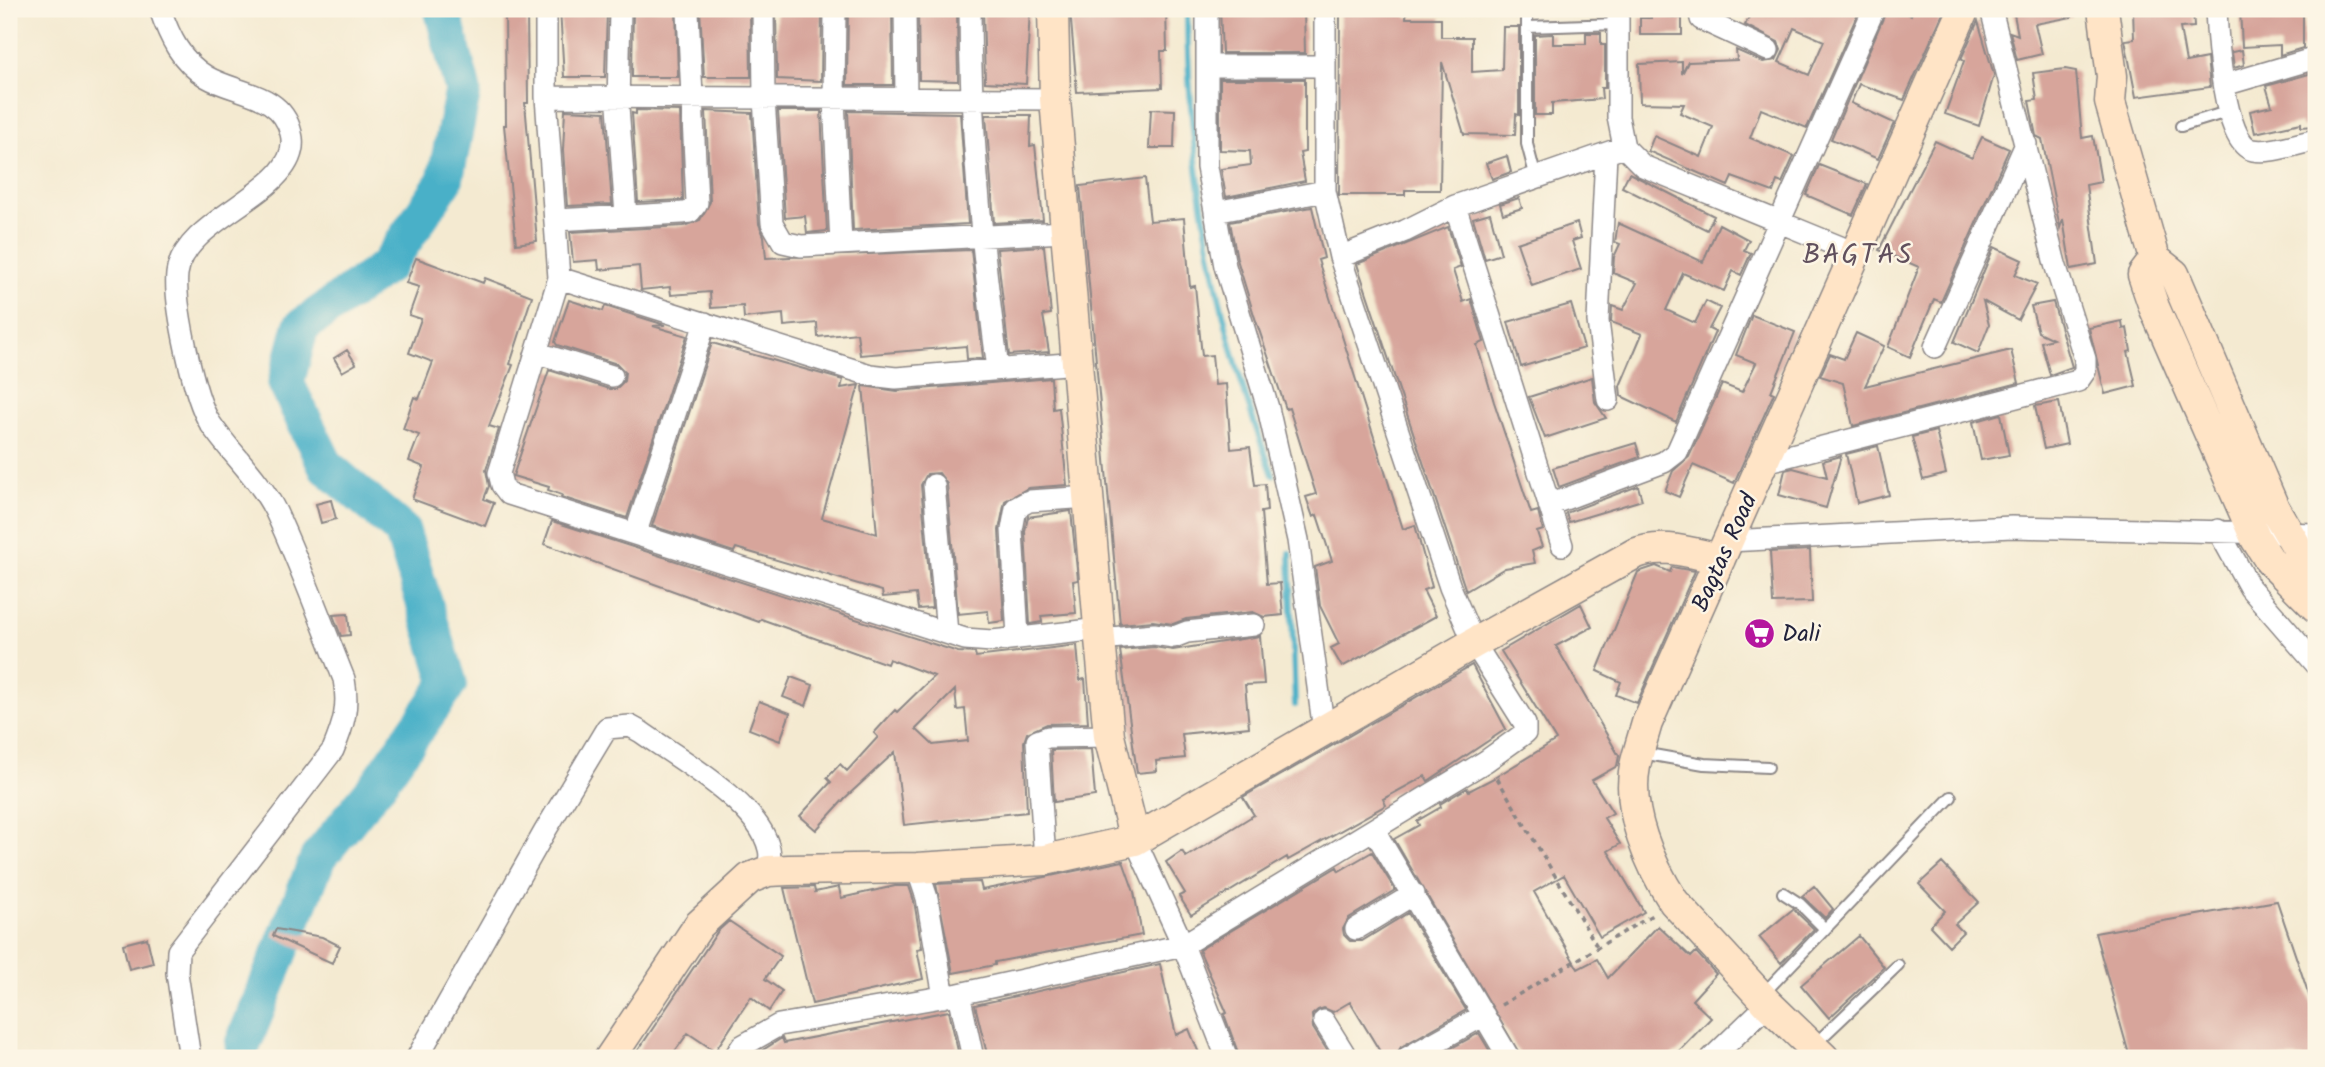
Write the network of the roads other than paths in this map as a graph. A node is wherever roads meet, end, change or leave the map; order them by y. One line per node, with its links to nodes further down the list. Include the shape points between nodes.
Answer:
1 (160, 9): 99 (street, via 171,39 188,63 207,78 270,102 291,132 286,168 197,236 186,252 177,272 178,309 209,422 260,484 275,512 344,679 348,703 345,723 332,750 178,951)
2 (547, 9): 26 (street)
3 (620, 9): 27 (street)
4 (764, 9): 29 (street)
5 (835, 9): 30 (street)
6 (905, 9): 31 (street)
7 (970, 9): 32 (street)
8 (1053, 9): 33 (street)
9 (1207, 9): 23 (street)
10 (1325, 9): 24 (street)
11 (1527, 9): 20 (lane)
12 (1699, 9): 21 (street, via 1701,19 1716,29)
13 (1874, 9): 45 (street)
14 (1964, 9): 49 (street, Bagtas Road)
15 (1991, 9): 37 (street)
16 (2216, 9): 25 (street)
17 (2099, 11): 51 (street, via 2112,76 2110,102)
18 (688, 12): 28 (street)
19 (1618, 17): 20 (lane); 38 (street)
20 (1528, 27): 39 (lane, via 1527,144)
21 (1768, 50)
22 (2316, 58): 25 (street)
23 (1207, 66): 24 (street); 42 (street, via 1207,167)
24 (1325, 66): 40 (street)
25 (2224, 85): 34 (street)
26 (546, 97): 27 (street); 44 (street)
27 (618, 97): 28 (street); 43 (street)
28 (692, 98): 29 (street); 43 (street, via 697,203 690,212)
29 (764, 99): 30 (street); 48 (street, via 776,234 783,242 801,246)
30 (834, 99): 31 (street); 48 (street)
31 (906, 99): 32 (street)
32 (970, 99): 33 (street); 47 (street)
33 (1055, 99): 46 (street)
34 (2230, 111): 35 (lane); 36 (street, via 2239,138 2255,151)
35 (2181, 126)
36 (2316, 140)
37 (2026, 144): 54 (street); 60 (street, via 2055,264 2085,359 2085,371 2078,381)
38 (1615, 151): 39 (street); 45 (street); 59 (street, via 1598,321)
39 (1536, 178): 41 (street)
40 (1325, 191): 42 (street); 50 (street)
41 (1455, 206): 50 (street); 63 (street)
42 (1215, 212): 78 (street, via 1225,266 1268,408 1298,540)
43 (625, 216): 44 (street)
44 (556, 220): 52 (street)
45 (1780, 223): 49 (street); 63 (street, via 1677,452 1664,462)
46 (1065, 232): 47 (street); 56 (street)
47 (981, 237): 48 (street); 57 (street)
48 (841, 244)
49 (1855, 253): 60 (street, Bagtas Road)
50 (1340, 257): 76 (street, via 1450,587)
51 (2155, 259): 65 (street, via 2143,275 2150,296); 67 (street, via 2174,274 2274,508)
52 (559, 278): 53 (street); 55 (street)
53 (705, 323): 57 (street, via 870,375 896,378); 66 (street)
54 (1935, 347)
55 (538, 353): 58 (street); 66 (street, via 499,473 502,485 509,494)
56 (1077, 363): 57 (street); 62 (street)
57 (998, 369)
58 (612, 376)
59 (1608, 400)
60 (1765, 462): 69 (street, Bagtas Road)
61 (934, 485): 73 (street)
62 (1090, 496): 74 (street); 75 (street, via 1029,502 1016,508 1012,530)
63 (1549, 505): 68 (street)
64 (2218, 530): 65 (street); 69 (street, via 2012,527); 77 (street, via 2250,588)
65 (2253, 531): 67 (street); 71 (street, via 2270,561)
66 (636, 532): 73 (street)
67 (2303, 533): 70 (street)
68 (1562, 545)
69 (1724, 550): 76 (street, via 1647,548); 80 (street, Bagtas Road, via 1647,723)
70 (2316, 569)
71 (2316, 607)
72 (1254, 625): 74 (street, via 1174,637)
73 (947, 633): 75 (street, via 992,641)
74 (1100, 634): 75 (street); 79 (street)
75 (1018, 638)
76 (1474, 643): 78 (street); 83 (street, via 1525,724 1525,733)
77 (2316, 664)
78 (1324, 732): 84 (street)
79 (1110, 736): 84 (street); 85 (street, via 1037,741)
80 (1639, 752): 81 (lane, via 1704,764); 95 (street, Bagtas Road, via 1634,799 1656,874 1674,902)
81 (1768, 767)
82 (1951, 797): 91 (lane)
83 (1374, 830): 89 (street); 92 (street)
84 (1135, 840): 85 (street); 92 (street)
85 (1045, 860): 86 (street)
86 (917, 868): 87 (street); 94 (street)
87 (768, 871): 100 (street, via 769,850 759,828 737,802 641,732 630,726 607,728); 101 (street, via 740,885 699,925)
88 (1783, 893): 91 (lane)
89 (1414, 894): 90 (street); 96 (street)
90 (1356, 929)
91 (1825, 929): 95 (lane)
92 (1183, 945): 94 (street); 104 (street)
93 (1898, 965): 98 (lane)
94 (952, 995): 102 (street, via 779,1025 742,1046); 103 (street)
95 (1764, 1000): 98 (street, Bagtas Road); 108 (street)
96 (1484, 1015): 106 (street); 107 (street)
97 (1324, 1021): 105 (street)
98 (1818, 1052)
99 (190, 1058)
100 (417, 1058)
101 (610, 1058)
102 (734, 1058)
103 (973, 1058)
104 (1227, 1058)
105 (1347, 1058)
106 (1407, 1058)
107 (1509, 1058)
108 (1712, 1058)

